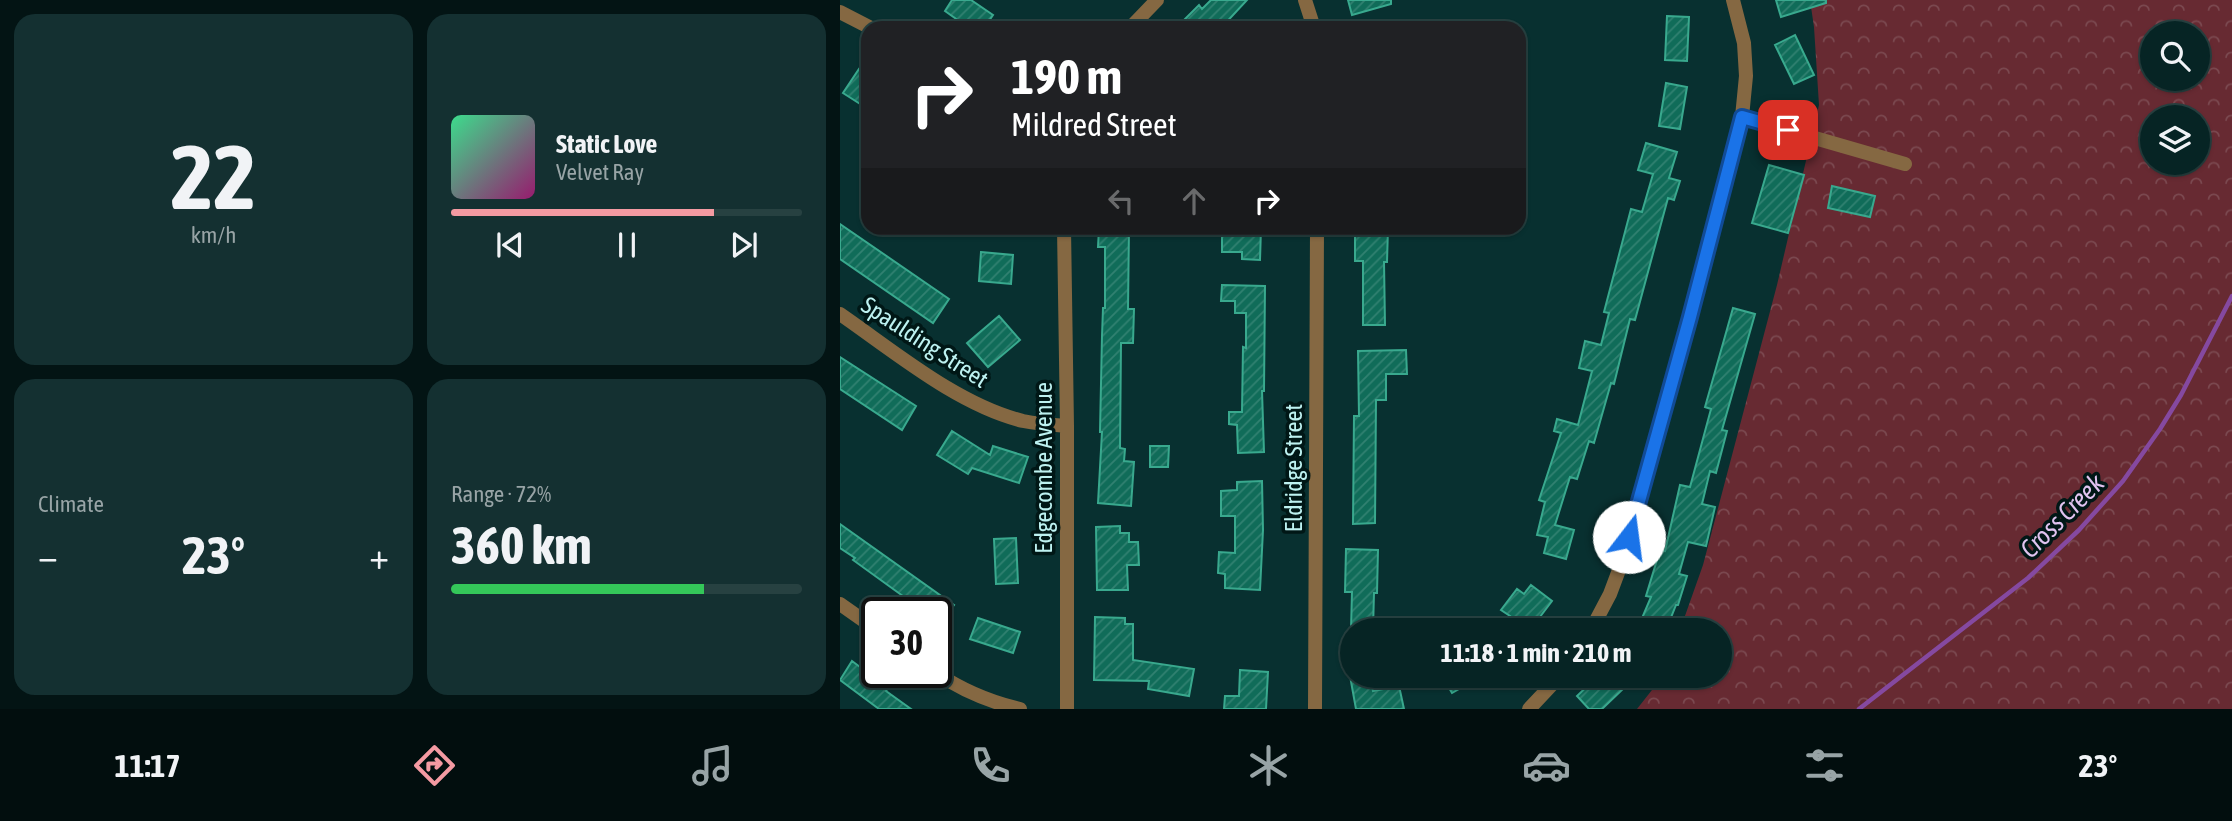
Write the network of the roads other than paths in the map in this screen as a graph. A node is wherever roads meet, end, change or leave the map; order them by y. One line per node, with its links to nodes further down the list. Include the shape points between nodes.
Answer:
1 (1157, 0): 5 (street)
2 (1304, 0): 6 (street)
3 (1733, 0): 8 (street, via 1745,54)
4 (840, 12): 7 (street)
5 (1137, 21)
6 (1312, 21)
7 (861, 22)
8 (1742, 117): 9 (street); 15 (street, via 1622,562)
9 (1905, 164)
10 (1064, 235): 13 (street, Edgecombe Avenue)
11 (1317, 235): 21 (street, Eldridge Street)
12 (840, 314): 13 (street, Spaulding Street, via 963,397 1023,421)
13 (1067, 426): 20 (street, Edgecombe Avenue)
14 (840, 604): 16 (street)
15 (1597, 618)
16 (861, 619)
17 (952, 682): 19 (street)
18 (1549, 688): 22 (street)
19 (1020, 709)
20 (1067, 709)
21 (1315, 709)
22 (1529, 709)

